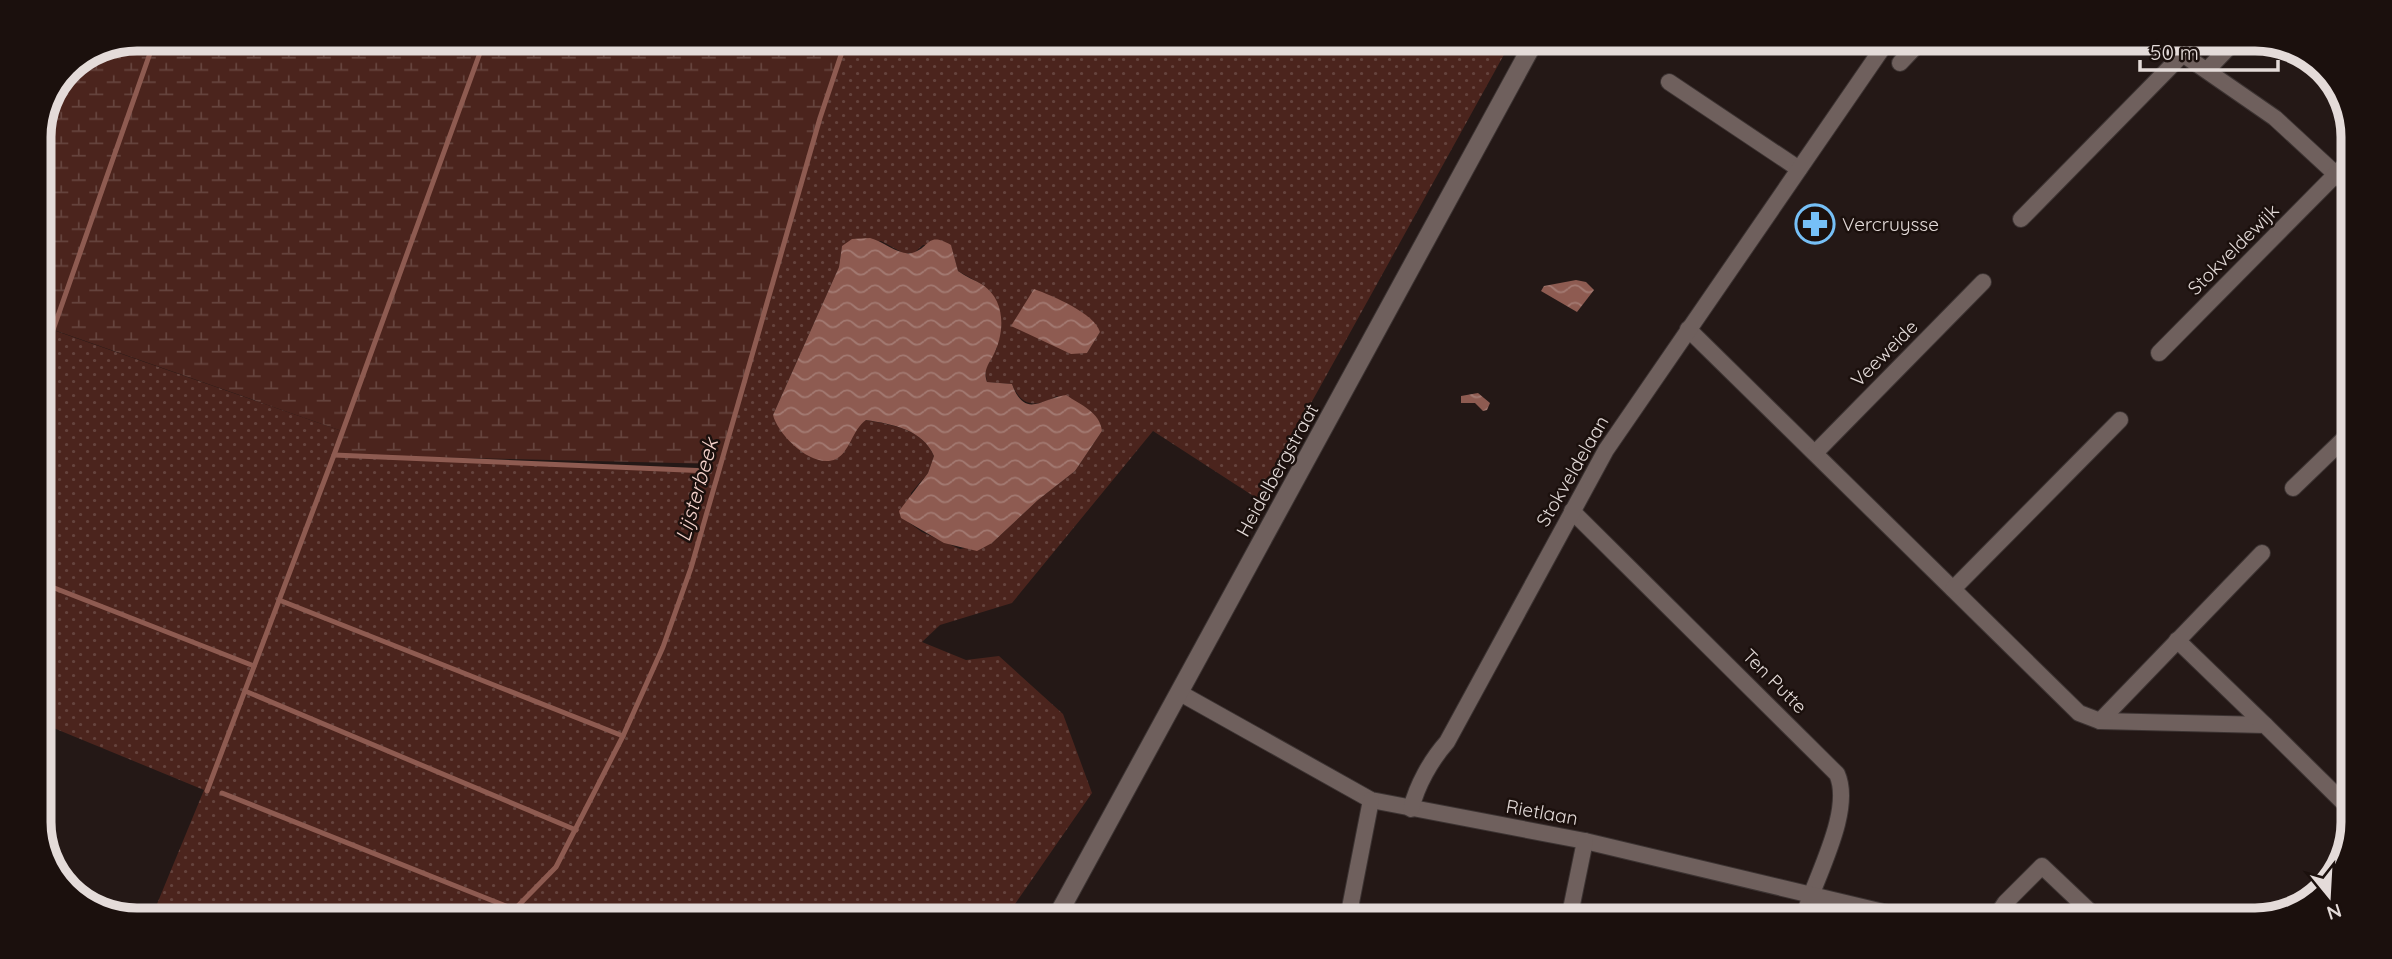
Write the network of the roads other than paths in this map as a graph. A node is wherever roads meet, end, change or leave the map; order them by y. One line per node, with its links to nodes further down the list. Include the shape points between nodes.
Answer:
1 (1529, 51): 26 (main road, Heidelbergstraat)
2 (1880, 51): 10 (street, Stokveldelaan)
3 (1911, 51): 7 (street)
4 (2178, 51): 6 (street)
5 (2225, 51): 8 (street)
6 (2183, 54): 8 (street); 14 (street)
7 (1900, 62)
8 (2207, 70): 12 (street, via 2283,125)
9 (1669, 82): 10 (street)
10 (1799, 169): 16 (street, Stokveldelaan)
11 (2341, 169): 12 (street, Stokveldewijk)
12 (2337, 173): 13 (street); 17 (street, Stokveldewijk)
13 (2341, 177)
14 (2021, 219)
15 (1983, 282): 20 (street, Veeweide)
16 (1688, 329): 20 (street); 22 (street, Stokveldelaan, via 1606,450)
17 (2159, 353)
18 (2120, 420): 24 (street)
19 (2341, 442): 21 (street)
20 (1815, 453): 24 (street)
21 (2293, 488)
22 (1572, 511): 31 (street, Stokveldelaan, via 1447,742 1436,754); 33 (street, Ten Putte, via 1837,775 1841,797 1829,856)
23 (2262, 553): 25 (street)
24 (1953, 589): 27 (street, via 2071,706)
25 (2177, 640): 27 (street); 28 (street)
26 (1180, 693): 29 (street, Rietlaan); 34 (main road, Heidelbergstraat)
27 (2100, 721): 28 (street)
28 (2265, 725): 30 (street)
29 (1371, 800): 31 (street, Rietlaan); 35 (street)
30 (2341, 800)
31 (1411, 809): 32 (street, Rietlaan)
32 (1585, 841): 33 (street, Rietlaan); 36 (street)
33 (1810, 892): 37 (street, Ten Putte); 38 (street, Rietlaan)
34 (1062, 908)
35 (1350, 908)
36 (1571, 908)
37 (1806, 908)
38 (1871, 908)
39 (2002, 908): 40 (street, via 2042,866)
40 (2086, 908)

